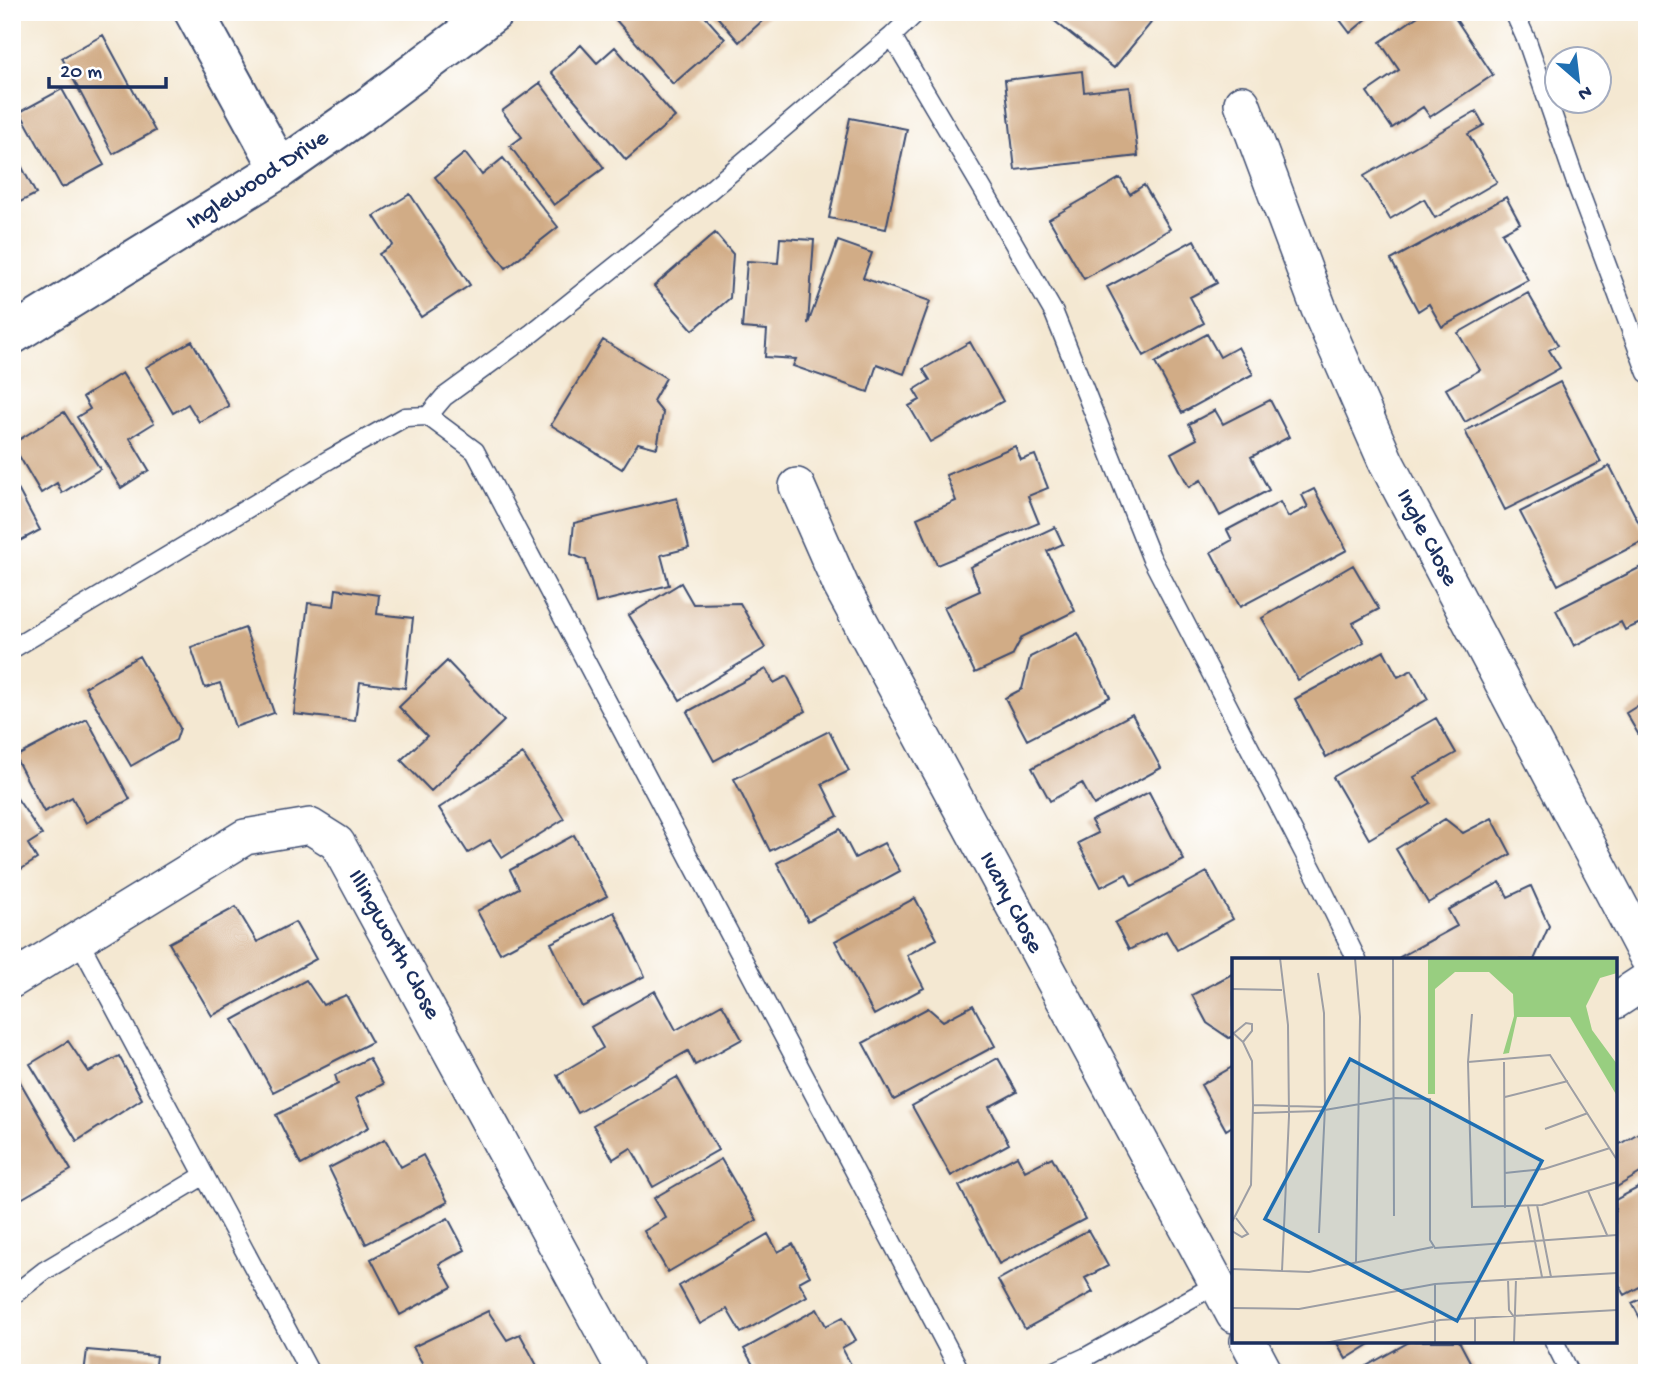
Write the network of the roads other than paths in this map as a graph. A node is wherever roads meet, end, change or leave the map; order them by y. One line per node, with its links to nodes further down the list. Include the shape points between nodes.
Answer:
1 (194, 12): 7 (street)
2 (494, 12): 7 (street, Inglewood Drive)
3 (917, 12): 5 (lane)
4 (1514, 12): 9 (lane)
5 (892, 36): 10 (lane, via 696,202 444,397); 15 (lane, via 1054,313 1152,556)
6 (1242, 103): 14 (street, Ingle Close, via 1318,309 1386,462)
7 (279, 169): 8 (street, Inglewood Drive)
8 (12, 335)
9 (1647, 373)
10 (428, 416): 12 (lane, via 405,417 394,423); 27 (lane, via 475,451)
11 (797, 486): 20 (street, Ivany Close, via 848,598)
12 (12, 649)
13 (78, 939): 17 (street, Illingworth Close); 19 (lane); 26 (street, Illingworth Close, via 245,837 310,826 337,843)
14 (1647, 957)
15 (1356, 958)
16 (1647, 980): 18 (street)
17 (12, 981)
18 (1617, 1000)
19 (203, 1176): 21 (lane, via 44,1271); 25 (lane)
20 (1225, 1277): 22 (street, Ivany Close); 28 (lane)
21 (12, 1296)
22 (1232, 1307)
23 (1249, 1343): 29 (street)
24 (1555, 1343): 30 (lane)
25 (310, 1373)
26 (626, 1373)
27 (961, 1373)
28 (1051, 1373)
29 (1265, 1373)
30 (1570, 1373)

